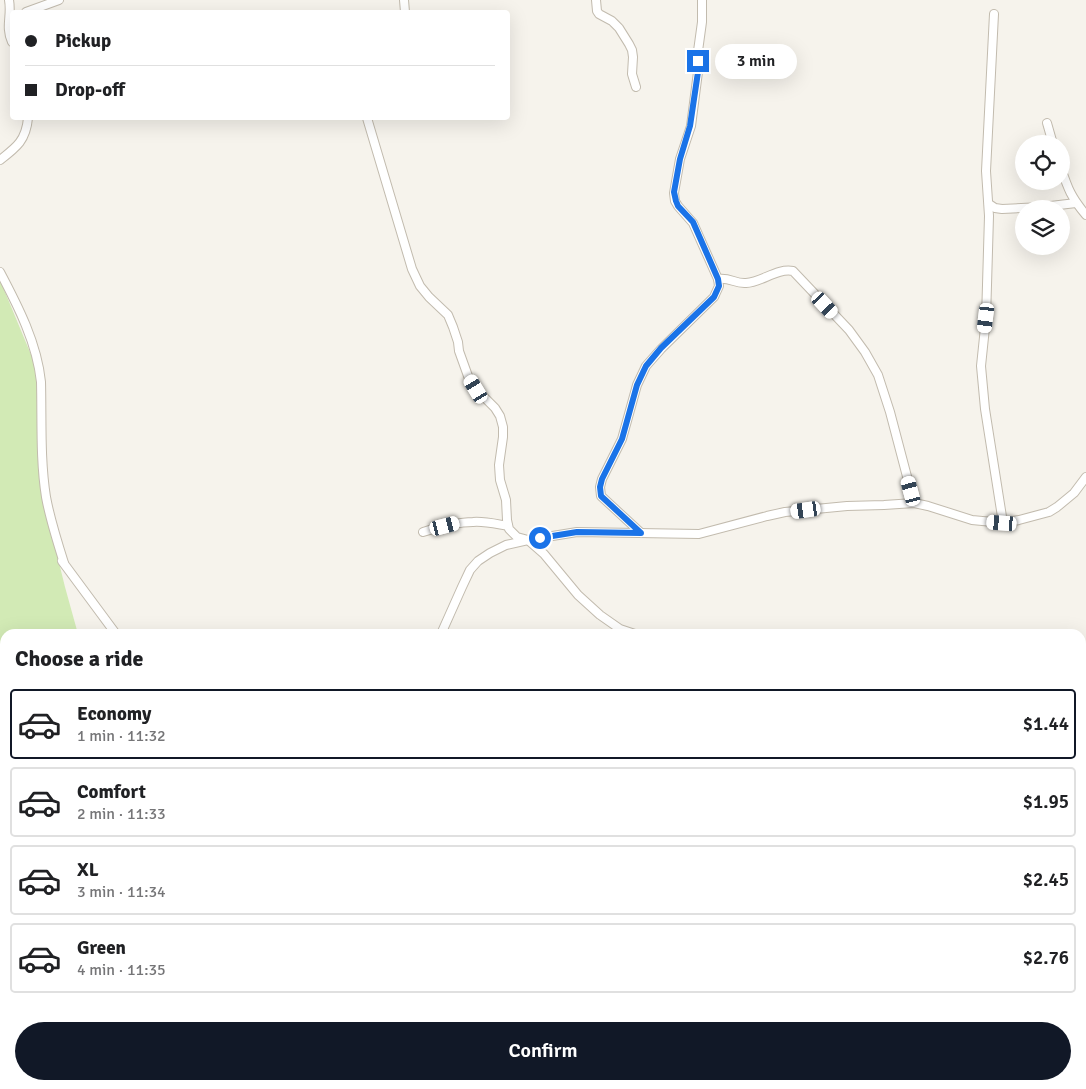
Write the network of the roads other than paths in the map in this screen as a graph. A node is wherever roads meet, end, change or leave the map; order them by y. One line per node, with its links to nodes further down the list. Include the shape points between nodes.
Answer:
1 (59, 0): 4 (street)
2 (596, 0): 8 (street, via 599,14 619,28 632,50 632,74)
3 (702, 0): 19 (street, via 698,72 690,126 674,192 678,206 693,222)
4 (32, 10)
5 (994, 14): 16 (street, via 986,171)
6 (10, 21): 7 (street)
7 (10, 34)
8 (636, 87)
9 (28, 120): 13 (street, via 21,141)
10 (368, 120): 23 (street, via 420,286 448,316 468,376 500,416 503,437 500,480)
11 (1047, 123): 12 (street)
12 (1050, 135)
13 (0, 160)
14 (1069, 190): 15 (street)
15 (1076, 203): 16 (street, via 1002,210); 17 (street)
16 (988, 204): 22 (street, via 987,293 981,366)
17 (1086, 215)
18 (0, 272): 28 (street, via 23,320 39,366 46,498)
19 (718, 279): 21 (street, via 747,283 781,271 793,272 849,330 878,375); 25 (street, via 714,297 646,366 637,385 622,439 602,479 601,496)
20 (1086, 478): 22 (street, via 1074,493 1049,512)
21 (914, 503): 22 (street, via 972,520); 25 (street, via 785,512 699,534)
22 (1002, 523)
23 (508, 526): 24 (street, via 487,522 455,523); 26 (street, via 517,537)
24 (423, 532)
25 (641, 533): 26 (street, via 577,532)
26 (528, 540): 30 (street, via 506,545 478,561 470,570); 31 (street, via 578,595)
27 (56, 554): 28 (street)
28 (64, 563): 29 (street)
29 (112, 629)
30 (443, 629)
31 (620, 629)

